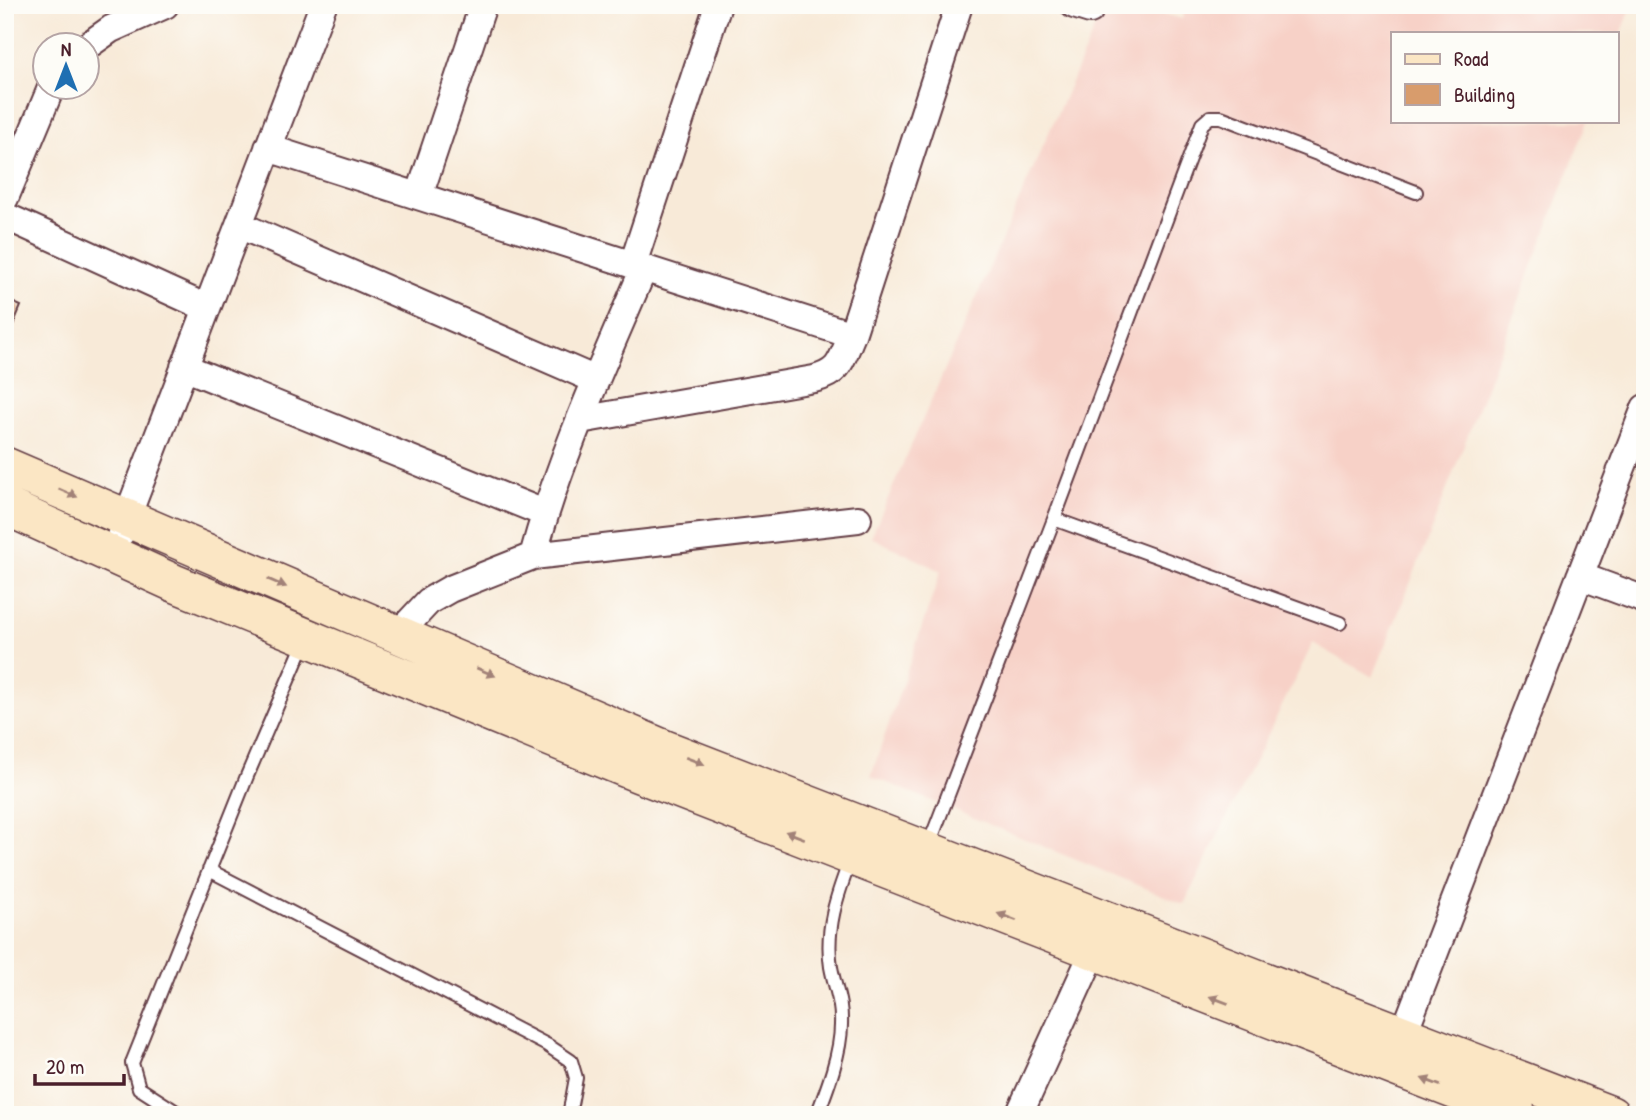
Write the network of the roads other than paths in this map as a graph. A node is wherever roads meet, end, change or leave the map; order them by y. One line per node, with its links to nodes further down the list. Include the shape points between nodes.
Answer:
1 (165, 5): 6 (street)
2 (323, 5): 8 (street)
3 (483, 5): 10 (street)
4 (718, 5): 14 (street)
5 (959, 5): 16 (street)
6 (102, 35)
7 (45, 102): 11 (street)
8 (268, 148): 10 (street); 13 (street)
9 (1416, 192): 26 (lane, via 1222,117 1206,119)
10 (419, 196): 14 (street)
11 (5, 198)
12 (5, 216): 15 (street)
13 (239, 225): 15 (street); 18 (street)
14 (638, 266): 16 (street); 18 (street)
15 (207, 308): 17 (street)
16 (852, 335): 19 (street, via 838,369 828,375)
17 (184, 367): 23 (street); 24 (street)
18 (596, 380): 19 (street)
19 (580, 420): 23 (street)
20 (1642, 425): 29 (street)
21 (5, 466): 24 (main road, one-way to 24)
22 (6, 508): 27 (main road)
23 (544, 513): 28 (street)
24 (127, 518): 27 (street); 31 (main road, one-way to 31)
25 (858, 519): 28 (street)
26 (1054, 519): 32 (lane); 34 (lane)
27 (113, 555): 31 (main road)
28 (533, 556): 33 (street, via 429,601)
29 (1580, 576): 30 (street); 38 (street)
30 (1645, 600)
31 (316, 620): 33 (main road); 35 (main road, one-way to 31, via 639,774); 36 (lane)
32 (1340, 623)
33 (398, 634): 34 (main road, one-way to 34, via 665,749)
34 (926, 850): 37 (main road)
35 (852, 857): 37 (main road, one-way to 35); 41 (lane, via 834,905 830,934 841,1029)
36 (209, 870): 39 (lane, via 132,1063 139,1088); 40 (lane, via 571,1061 576,1077)
37 (1101, 936): 38 (main road); 42 (street); 43 (main road, one-way to 37)
38 (1403, 1035): 44 (main road)
39 (181, 1115)
40 (569, 1115)
41 (817, 1115)
42 (1019, 1115)
43 (1518, 1115)
44 (1611, 1115)

